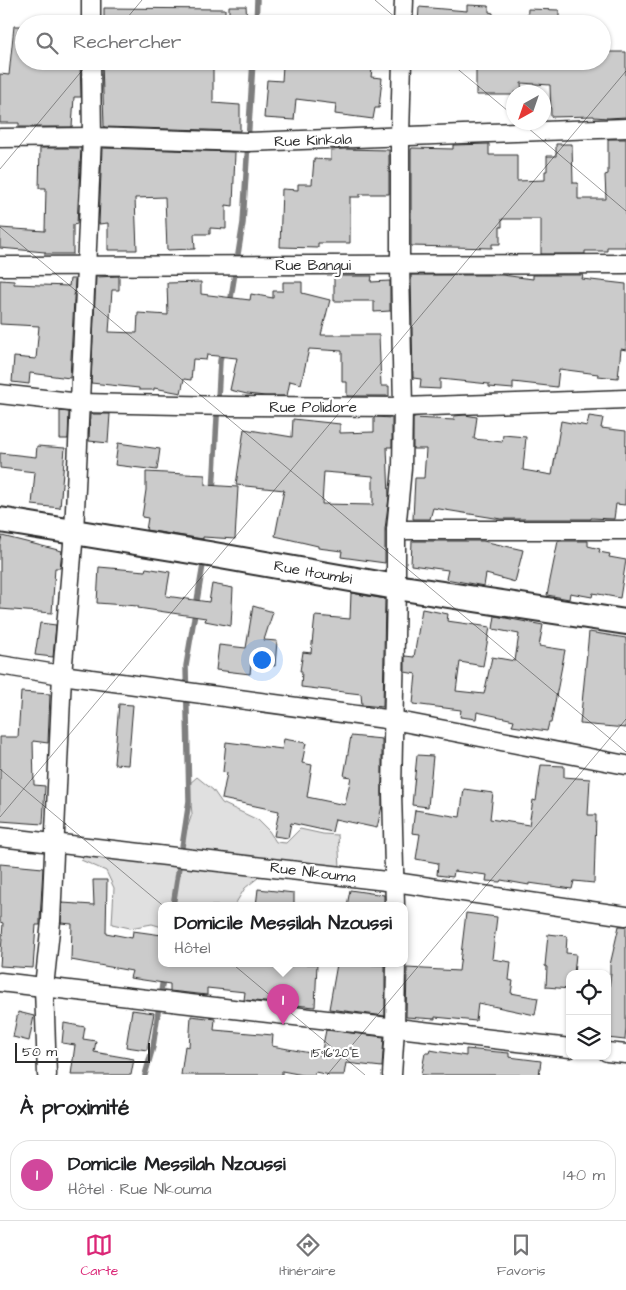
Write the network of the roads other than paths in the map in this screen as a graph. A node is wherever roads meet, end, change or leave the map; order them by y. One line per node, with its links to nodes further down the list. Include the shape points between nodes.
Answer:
1 (90, 0): 3 (street)
2 (404, 0): 4 (street)
3 (91, 15)
4 (403, 15)
5 (91, 70): 9 (street)
6 (402, 70): 8 (street)
7 (626, 128): 8 (street, Rue Kinkala)
8 (400, 136): 9 (street, Rue Kinkala, via 246,142); 12 (street)
9 (92, 137): 10 (street, Rue Kinkala); 14 (street)
10 (0, 138)
11 (626, 264): 12 (street, Rue Bangui)
12 (400, 265): 14 (street, Rue Bangui); 18 (street)
13 (0, 266): 14 (street, Rue Bangui)
14 (87, 267): 17 (street)
15 (0, 394): 17 (street, Rue Polidore)
16 (626, 399): 18 (street, Rue Polidore)
17 (80, 403): 18 (street, Rue Polidore); 22 (street)
18 (403, 407): 20 (street)
19 (0, 520): 22 (street, Rue Itoumbi)
20 (396, 530): 21 (street); 23 (street)
21 (626, 530)
22 (74, 532): 23 (street, Rue Itoumbi); 26 (street)
23 (396, 587): 24 (street, Rue Itoumbi); 27 (street)
24 (626, 622)
25 (0, 665): 26 (street)
26 (62, 675): 27 (street); 30 (street)
27 (393, 720): 28 (street); 31 (street)
28 (626, 765)
29 (0, 837): 30 (street, Rue Nkouma)
30 (55, 843): 31 (street, Rue Nkouma); 36 (street)
31 (395, 882): 32 (street); 33 (street, Rue Nkouma)
32 (396, 902)
33 (626, 916)
34 (396, 967): 37 (street)
35 (0, 982): 36 (street)
36 (44, 987): 37 (street); 41 (street)
37 (395, 1028): 38 (street); 42 (street)
38 (566, 1048)
39 (611, 1052): 40 (street)
40 (626, 1054)
41 (47, 1075)
42 (392, 1075)

